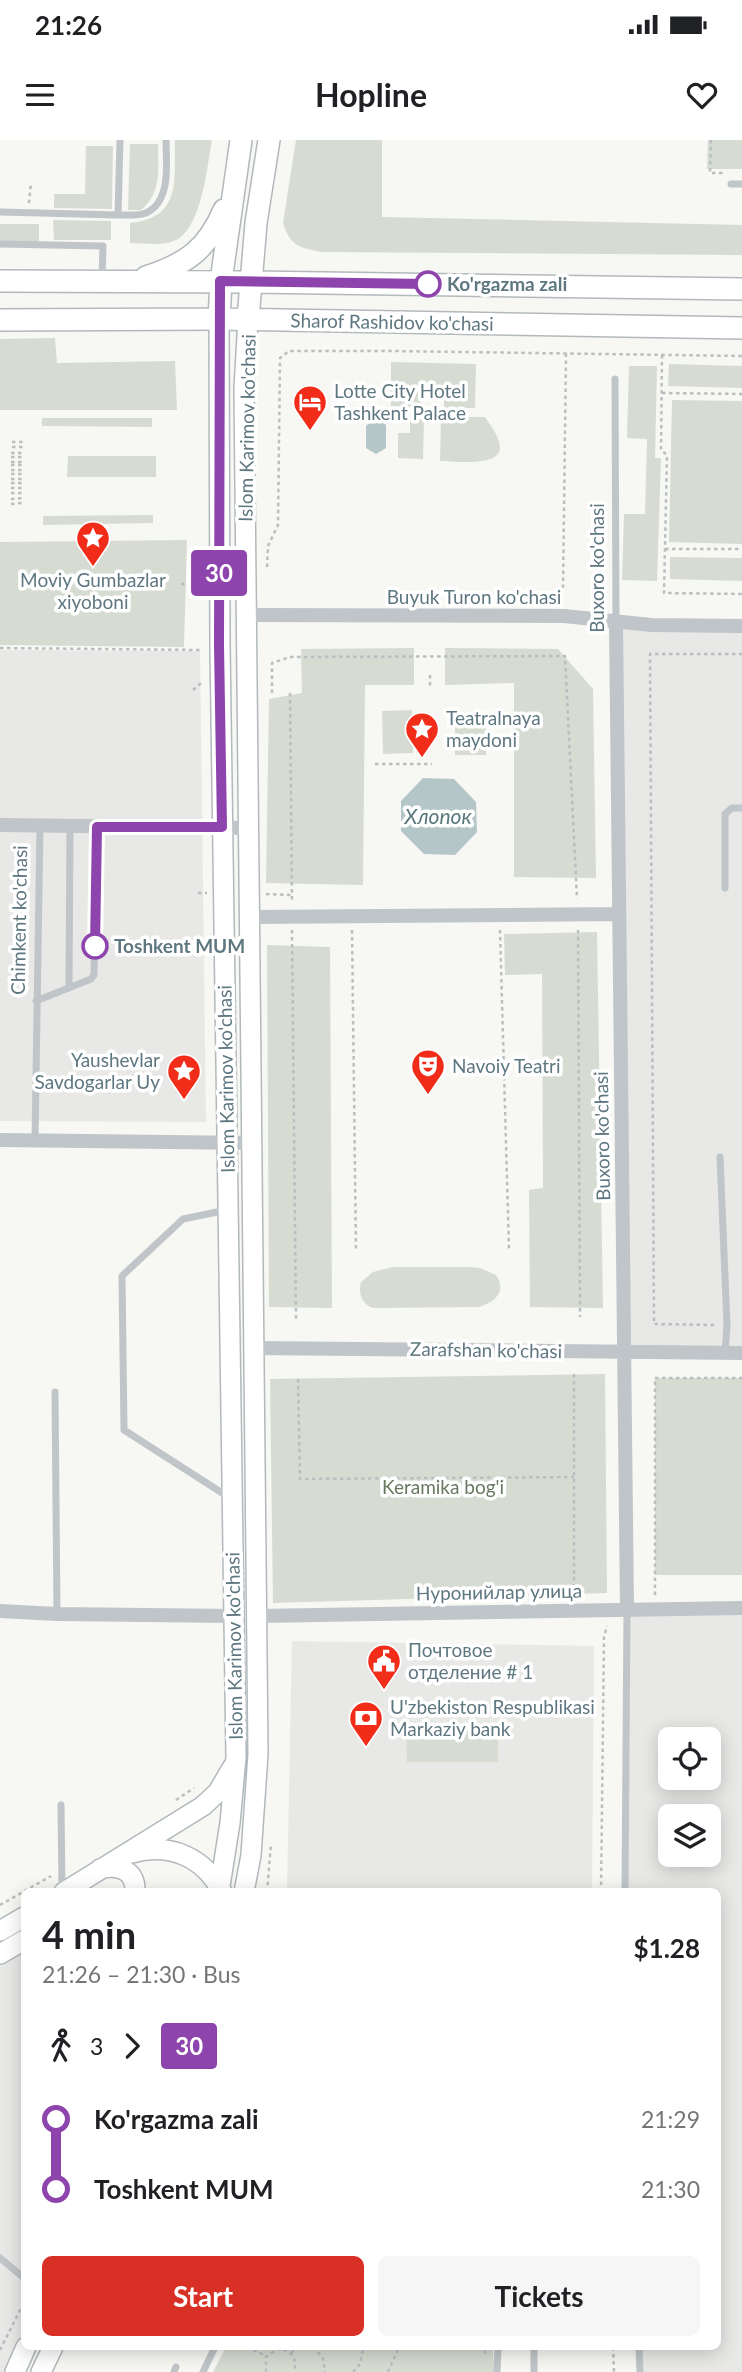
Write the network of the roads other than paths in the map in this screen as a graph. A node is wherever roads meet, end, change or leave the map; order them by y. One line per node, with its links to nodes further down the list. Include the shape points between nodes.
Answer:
1 (120, 140): 9 (lane)
2 (166, 140): 9 (lane, via 161,197 145,213)
3 (241, 140): 7 (main road, Islom Karimov ko'chasi)
4 (269, 140): 14 (main road, Islom Karimov ko'chasi)
5 (732, 184): 6 (lane)
6 (742, 184)
7 (232, 188): 12 (main road, Islom Karimov ko'chasi); 13 (main road, via 218,223 196,253 164,271)
8 (0, 212): 9 (lane)
9 (118, 215)
10 (0, 244): 13 (lane, via 103,246)
11 (0, 281): 13 (main road, Sharof Rashidov ko'chasi)
12 (220, 281): 13 (main road, Sharof Rashidov ko'chasi); 14 (main road, Sharof Rashidov ko'chasi); 16 (main road, Islom Karimov ko'chasi)
13 (113, 282)
14 (250, 282): 15 (main road, Sharof Rashidov ko'chasi); 17 (main road, Islom Karimov ko'chasi)
15 (742, 289)
16 (219, 318): 17 (main road, Sharof Rashidov ko'chasi); 18 (main road, Sharof Rashidov ko'chasi); 29 (main road, Islom Karimov ko'chasi)
17 (248, 319): 19 (main road, Sharof Rashidov ko'chasi); 21 (main road, Islom Karimov ko'chasi, via 244,388)
18 (0, 320)
19 (742, 328)
20 (615, 379): 22 (lane, Buxoro ko'chasi)
21 (246, 615): 22 (street, Buyuk Turon ko'chasi, via 564,616); 30 (main road, Islom Karimov ko'chasi)
22 (616, 622): 23 (street, Buyuk Turon ko'chasi); 32 (street, Buxoro ko'chasi)
23 (742, 626)
24 (742, 808): 31 (lane, via 725,814)
25 (0, 825): 26 (street)
26 (40, 826): 27 (street, Chimkent ko'chasi); 35 (lane, Chimkent ko'chasi)
27 (70, 826): 28 (street, Chimkent ko'chasi); 34 (lane)
28 (97, 827): 29 (street, Chimkent ko'chasi); 34 (lane, via 94,975)
29 (222, 827): 30 (street, Chimkent ko'chasi); 38 (main road, Islom Karimov ko'chasi)
30 (249, 828): 33 (main road, Islom Karimov ko'chasi)
31 (725, 888)
32 (618, 914): 33 (street); 44 (street, Buxoro ko'chasi)
33 (250, 917): 39 (main road, Islom Karimov ko'chasi)
34 (69, 987): 35 (lane)
35 (36, 1002): 37 (lane, Chimkent ko'chasi)
36 (0, 1140): 37 (street)
37 (35, 1140): 38 (street)
38 (227, 1143): 39 (street); 41 (main road, Islom Karimov ko'chasi)
39 (253, 1143): 43 (main road, Islom Karimov ko'chasi)
40 (720, 1157): 45 (lane)
41 (228, 1210): 42 (main road, Islom Karimov ko'chasi); 48 (lane, via 184,1219 122,1276 124,1430)
42 (230, 1347): 43 (main road, Zarafshan ko'chasi); 48 (main road, Islom Karimov ko'chasi)
43 (255, 1348): 44 (street, Zarafshan ko'chasi); 54 (main road, Islom Karimov ko'chasi)
44 (625, 1351): 45 (street, Zarafshan ko'chasi); 50 (street, Buxoro ko'chasi)
45 (725, 1353): 46 (street, Zarafshan ko'chasi)
46 (742, 1353)
47 (55, 1392): 52 (lane)
48 (232, 1500): 53 (main road, Islom Karimov ko'chasi)
49 (742, 1608): 50 (street, Нуронийлар улица)
50 (627, 1609): 54 (street, Нуронийлар улица); 67 (lane, Buxoro ko'chasi)
51 (0, 1611): 52 (street)
52 (57, 1614): 53 (street)
53 (234, 1615): 55 (main road, Islom Karimov ko'chasi)
54 (258, 1616): 57 (main road, Islom Karimov ko'chasi, via 257,1780)
55 (236, 1757): 58 (main road, via 209,1802); 64 (main road, Islom Karimov ko'chasi)
56 (61, 1805): 60 (lane)
57 (251, 1855): 65 (main road); 66 (main road, Islom Karimov ko'chasi)
58 (121, 1856): 59 (main road); 63 (main road, via 149,1850 181,1853 200,1864)
59 (99, 1870): 61 (main road); 62 (main road, via 123,1869)
60 (63, 1888)
61 (70, 1888)
62 (134, 1888)
63 (217, 1888)
64 (219, 1888)
65 (222, 1888)
66 (245, 1888)
67 (625, 1888)
68 (21, 1919): 69 (main road)
69 (0, 1931)
70 (21, 1942): 71 (main road)
71 (0, 1954)
72 (0, 2258): 73 (lane)
73 (21, 2276)
74 (25, 2350): 80 (main road)
75 (51, 2350): 81 (main road)
76 (214, 2350): 82 (lane)
77 (498, 2350): 83 (lane)
78 (534, 2350): 84 (lane)
79 (639, 2350): 85 (lane)
80 (15, 2372)
81 (41, 2372)
82 (203, 2372)
83 (497, 2372)
84 (534, 2372)
85 (640, 2372)

